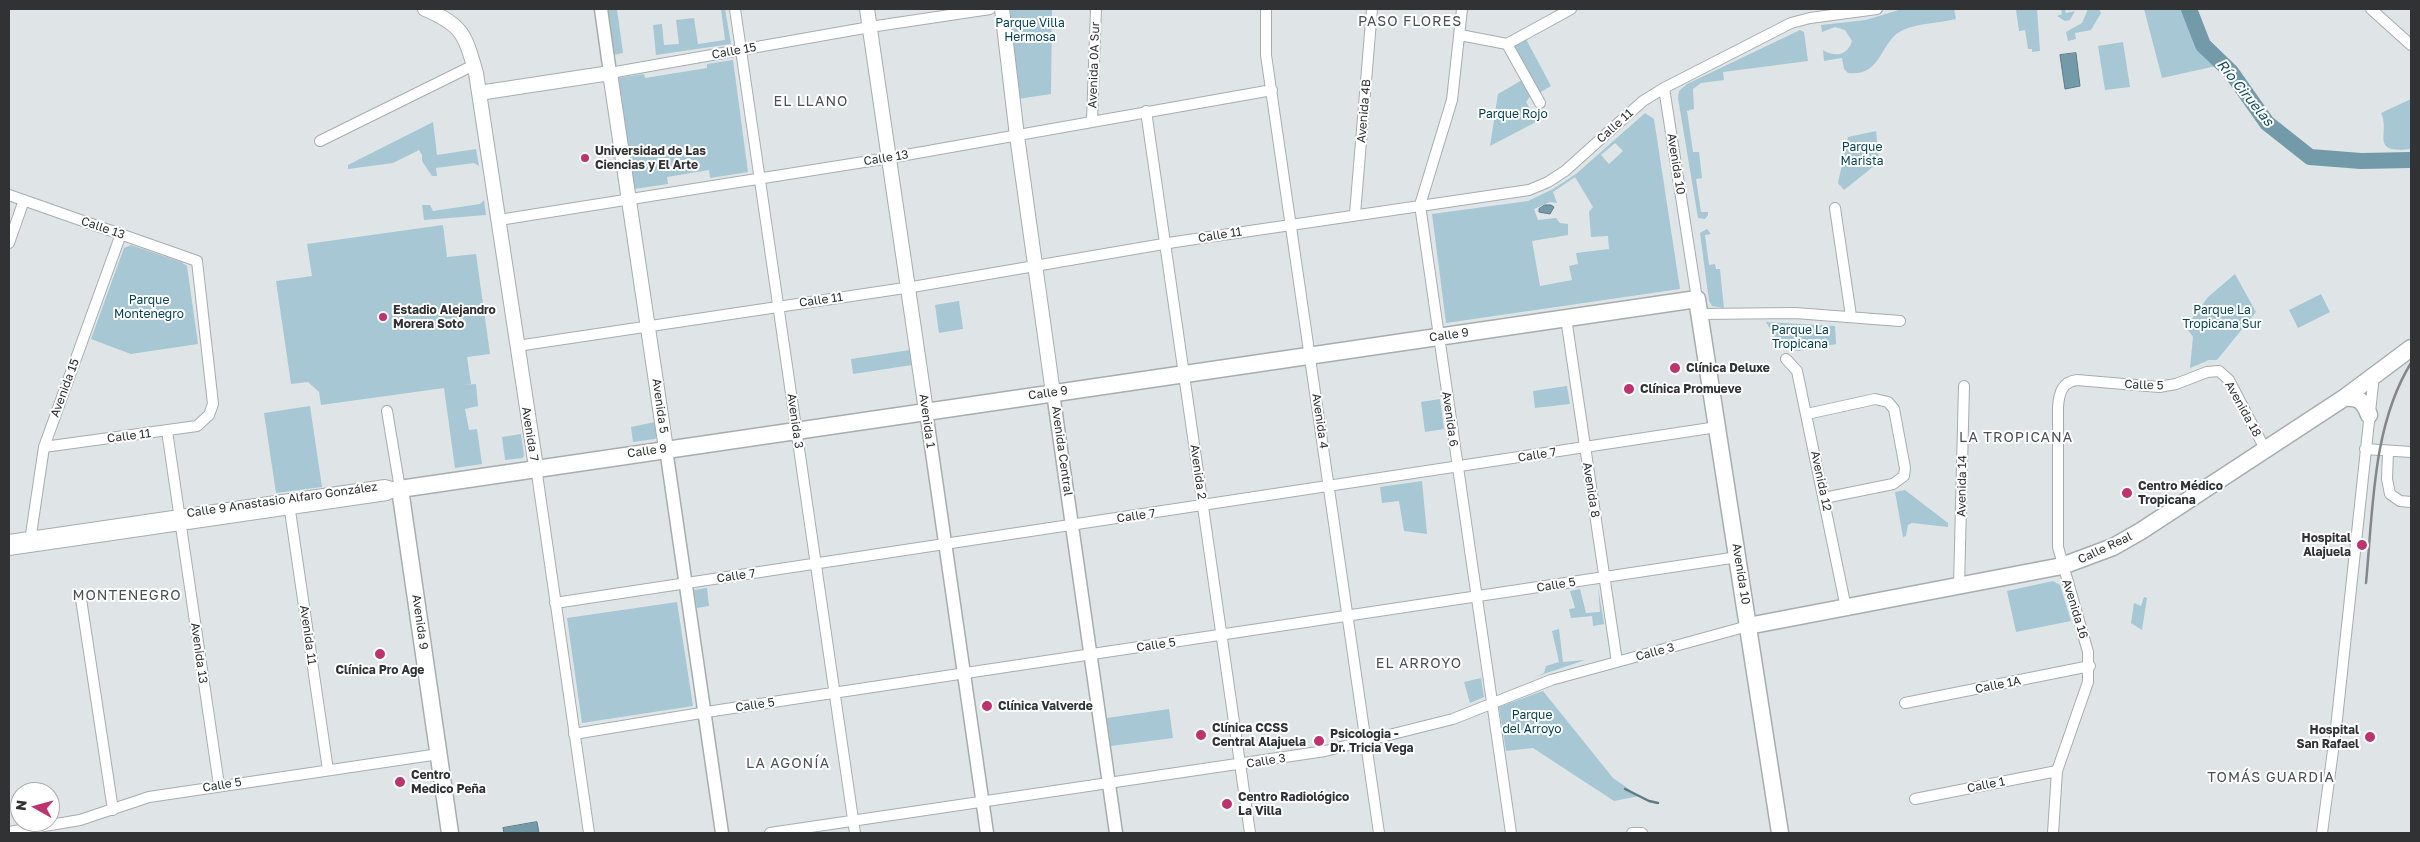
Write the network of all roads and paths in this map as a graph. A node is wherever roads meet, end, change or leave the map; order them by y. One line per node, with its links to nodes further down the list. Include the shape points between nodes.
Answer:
1 (425, 9): 20 (main road, Avenida 7, via 450,22 465,37)
2 (601, 9): 21 (street, Avenida 5)
3 (735, 9): 19 (street, Avenida 3)
4 (867, 9): 15 (main road, Avenida 1)
5 (990, 9): 15 (street, Calle 15)
6 (1002, 9): 28 (main road, Avenida Central)
7 (1096, 9): 27 (street, Avenida 0A Sur)
8 (1266, 9): 23 (street, Avenida 4, via 1265,44)
9 (1372, 9): 37 (street, Avenida 4B)
10 (1462, 9): 16 (street, Avenida 6)
11 (1571, 9): 17 (street)
12 (1876, 9): 14 (street, Calle 11)
13 (2371, 9): 18 (street)
14 (1846, 11): 22 (street, Calle 11, via 1791,23)
15 (870, 27): 19 (street, Calle 15); 30 (main road, Avenida 1)
16 (1460, 35): 17 (street); 35 (street, Avenida 6, via 1452,100)
17 (1507, 44): 25 (street)
18 (2411, 45)
19 (741, 50): 21 (street, Calle 15); 31 (street, Avenida 3)
20 (474, 65): 24 (main road, Avenida 7); 29 (street)
21 (610, 73): 24 (main road, Calle 15); 34 (main road, Avenida 5)
22 (1664, 88): 35 (street, Calle 11, via 1643,101 1565,170 1540,186 1520,192); 46 (street, Avenida 10)
23 (1272, 90): 26 (street, Calle 13); 39 (street, Avenida 4)
24 (479, 93): 38 (main road, Avenida 7)
25 (1540, 103)
26 (1146, 111): 27 (street, Calle 13); 42 (street, Avenida 2)
27 (1092, 121): 28 (street, Calle 13)
28 (1017, 136): 30 (street, Calle 13); 43 (main road, Avenida Central)
29 (320, 141)
30 (889, 158): 31 (street, Calle 13); 44 (main road, Avenida 1)
31 (759, 179): 34 (street, Calle 13); 45 (street, Avenida 3)
32 (9, 195): 33 (street, Calle 13)
33 (24, 200): 40 (street, Calle 13); 41 (street)
34 (629, 200): 38 (street, Calle 13); 50 (main road, Avenida 5)
35 (1420, 205): 37 (street, Calle 11); 51 (street, Avenida 6)
36 (1835, 208): 47 (street)
37 (1355, 214): 39 (street, Calle 11)
38 (499, 220): 52 (main road, Avenida 7)
39 (1291, 224): 42 (street, Calle 11); 54 (street, Avenida 4)
40 (121, 234): 66 (street, Calle 13, via 197,261 213,404); 71 (street, Avenida 15)
41 (9, 244)
42 (1165, 244): 43 (street, Calle 11); 57 (street, Avenida 2)
43 (1035, 265): 44 (street, Calle 11); 61 (main road, Avenida Central)
44 (907, 287): 45 (street, Calle 11); 64 (main road, Avenida 1)
45 (778, 306): 50 (street, Calle 11); 69 (street, Avenida 3)
46 (1698, 307): 47 (street); 48 (main road, Calle 9); 68 (main road, Avenida 10)
47 (1851, 316): 49 (street)
48 (1566, 318): 51 (main road, Calle 9); 72 (street, Avenida 8)
49 (1900, 321)
50 (648, 326): 52 (street, Calle 11); 73 (main road, Avenida 5)
51 (1439, 337): 54 (main road, Calle 9); 79 (street, Avenida 6)
52 (517, 346): 78 (main road, Avenida 7)
53 (2411, 348): 58 (main road, Calle Real)
54 (1310, 355): 57 (main road, Calle 9); 80 (street, Avenida 4)
55 (1786, 359): 65 (street, Avenida 12, via 1797,371)
56 (2219, 371): 59 (street, Calle 5, via 2159,387 2078,380); 74 (street, Avenida 18, via 2228,380)
57 (1184, 374): 61 (main road, Calle 9); 85 (street, Avenida 2)
58 (2374, 374): 62 (main road, Calle Real); 67 (street)
59 (2067, 383): 94 (street, Avenida 16, via 2061,391 2058,407 2058,547)
60 (1964, 386): 97 (street, Avenida 14)
61 (1053, 393): 64 (main road, Calle 9); 87 (street, Avenida Central)
62 (2344, 398): 67 (main road, via 2360,399); 74 (main road, Calle Real)
63 (387, 411): 81 (street, Avenida 9)
64 (926, 411): 69 (main road, Calle 9); 90 (street, Avenida 1)
65 (1807, 414): 82 (street, Avenida 12); 82 (street, via 1875,399 1888,402 1894,409 1906,468 1904,476 1894,484)
66 (209, 415): 70 (street, Calle 11, via 197,426)
67 (2369, 415): 75 (street)
68 (1717, 427): 72 (street, Calle 7); 92 (main road, Avenida 10)
69 (796, 430): 73 (main road, Calle 9); 93 (street, Avenida 3)
70 (167, 431): 71 (street, Calle 11); 86 (street, Avenida 13)
71 (44, 447): 89 (street, Avenida 15)
72 (1585, 448): 79 (street, Calle 7); 95 (street, Avenida 8)
73 (666, 449): 78 (main road, Calle 9); 96 (street, Avenida 5)
74 (2265, 449): 94 (main road, Calle Real, via 2125,541)
75 (2365, 450): 76 (street); 138 (street)
76 (2388, 452): 77 (street); 83 (street, via 2388,490 2395,499)
77 (2411, 452)
78 (536, 467): 81 (main road, Calle 9); 100 (street, Avenida 7)
79 (1457, 467): 80 (street, Calle 7); 98 (street, Avenida 6)
80 (1329, 487): 85 (street, Calle 7); 102 (street, Avenida 4)
81 (400, 488): 84 (street, Calle 9 Anastasio Alfaro González, via 385,485); 115 (main road, Avenida 9)
82 (1824, 498): 101 (street, Avenida 12)
83 (2411, 502)
84 (289, 505): 86 (street, Calle 9 Anastasio Alfaro González); 117 (street, Avenida 11)
85 (1203, 506): 87 (street, Calle 7); 104 (street, Avenida 2)
86 (179, 520): 89 (street, Calle 9 Anastasio Alfaro González); 120 (street, Avenida 13)
87 (1072, 526): 90 (street, Calle 7); 105 (street, Avenida Central)
88 (9, 540): 89 (street, Calle 9 Anastasio Alfaro González)
89 (30, 542): 91 (street, Calle 9 Anastasio Alfaro González)
90 (945, 545): 93 (street, Calle 7); 108 (street, Avenida 1)
91 (9, 550)
92 (1738, 557): 95 (street, Calle 5); 103 (main road, Avenida 10)
93 (815, 564): 96 (street, Calle 7); 109 (street, Avenida 3)
94 (2062, 566): 97 (main road, Calle Real); 107 (street, Avenida 16)
95 (1605, 578): 98 (street, Calle 5); 106 (street, Avenida 8)
96 (686, 583): 100 (street, Calle 7); 112 (street, Avenida 5)
97 (1960, 586): 101 (main road, Calle Real)
98 (1477, 597): 102 (street, Calle 5); 110 (street, Avenida 6)
99 (81, 599): 123 (street)
100 (555, 603): 113 (street, Avenida 7)
101 (1846, 608): 103 (main road, Calle Real)
102 (1348, 616): 104 (street, Calle 5); 114 (street, Avenida 4)
103 (1748, 626): 106 (street, Calle 3); 136 (main road, Avenida 10)
104 (1222, 635): 105 (street, Calle 5); 116 (street, Avenida 2)
105 (1091, 654): 108 (street, Calle 5); 119 (street, Avenida Central)
106 (1617, 662): 110 (street, Calle 3, via 1551,680)
107 (2090, 666): 111 (street, Calle 1A); 118 (street, Avenida 16, via 2088,682)
108 (964, 674): 109 (street, Calle 5); 122 (street, Avenida 1)
109 (834, 693): 112 (street, Calle 5); 124 (street, Avenida 3)
110 (1492, 703): 114 (street, Calle 3, via 1445,721); 135 (street, Avenida 6)
111 (1905, 703)
112 (704, 713): 113 (street, Calle 5); 128 (street, Avenida 5)
113 (574, 734): 127 (street, Avenida 7)
114 (1366, 741): 116 (street, Calle 3); 134 (street, Avenida 4)
115 (439, 754): 117 (street, Calle 5); 126 (main road, Avenida 9)
116 (1241, 765): 119 (street, Calle 3); 133 (street, Avenida 2)
117 (328, 770): 120 (street, Calle 5)
118 (2057, 771): 121 (street, Calle 1, via 1957,787); 137 (street, Avenida 16)
119 (1109, 784): 122 (street, Calle 3); 132 (street, Avenida Central)
120 (218, 786): 123 (street, Calle 5, via 148,798)
121 (1915, 799)
122 (982, 802): 124 (street, Calle 3); 131 (street, Avenida 1)
123 (113, 810): 125 (street, Calle 5, via 80,820)
124 (853, 821): 129 (street, Calle 3); 130 (street, Avenida 3)
125 (9, 832)
126 (450, 833)
127 (589, 833)
128 (722, 833)
129 (770, 833)
130 (855, 833)
131 (987, 833)
132 (1116, 833)
133 (1250, 833)
134 (1380, 833)
135 (1511, 833)
136 (1780, 833)
137 (2053, 833)
138 (2322, 833)

